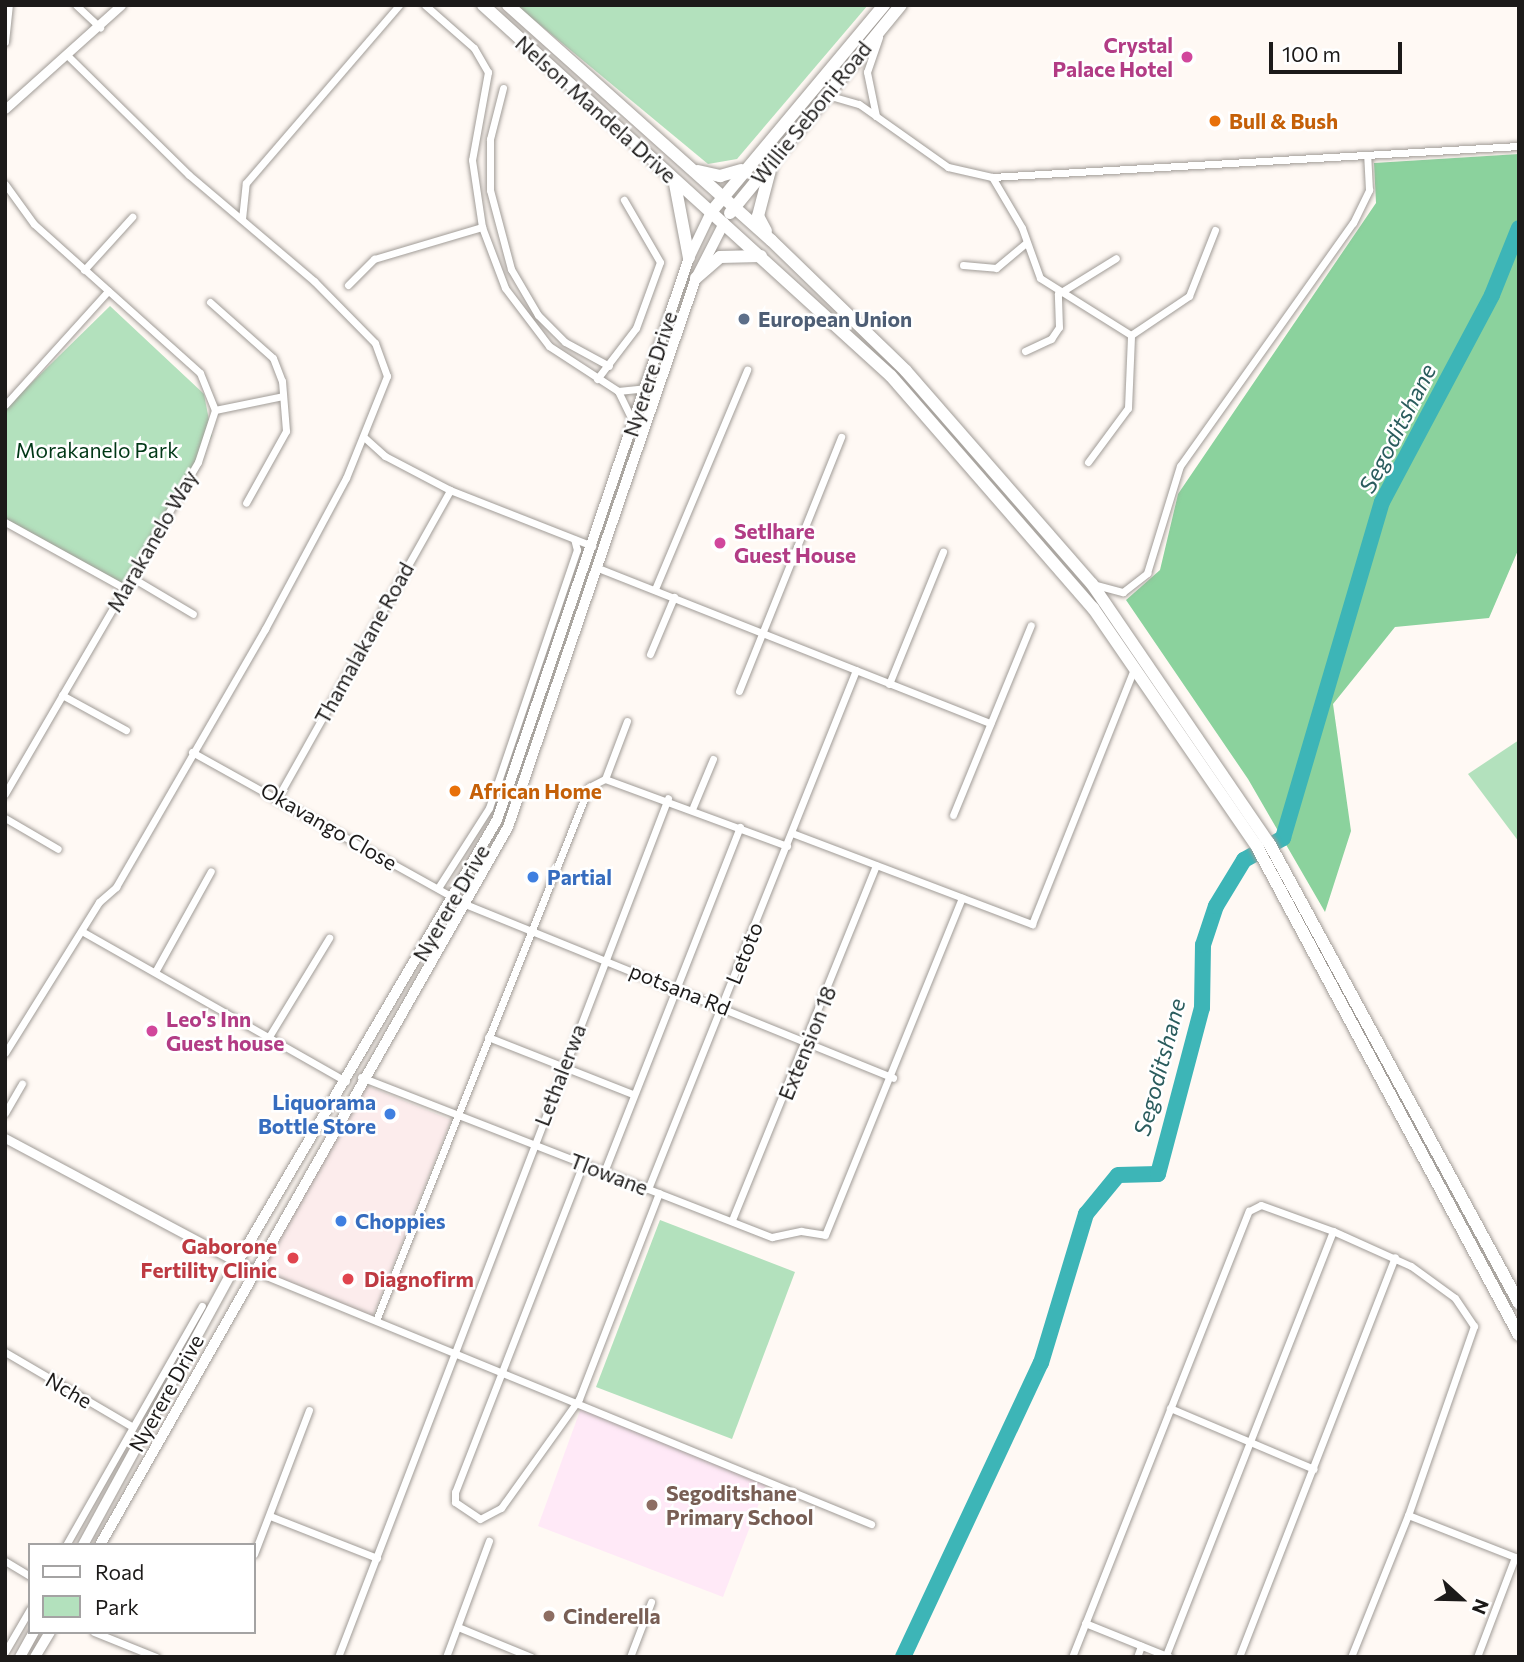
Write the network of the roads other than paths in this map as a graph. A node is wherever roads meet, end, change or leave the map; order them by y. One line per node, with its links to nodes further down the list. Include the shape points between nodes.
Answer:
1 (9, 5): 12 (street)
2 (76, 5): 11 (street)
3 (121, 5): 11 (street)
4 (399, 5): 31 (street, via 246,183)
5 (425, 5): 33 (street, via 474,48 488,72 472,142)
6 (483, 5): 24 (main road, Nelson Mandela Drive)
7 (508, 5): 22 (main road, Nelson Mandela Drive)
8 (884, 5): 19 (main road, Willie Seboni Road)
9 (901, 5): 10 (main road, Willie Seboni Road)
10 (884, 24): 15 (main road, Willie Seboni Road); 17 (street, via 867,72)
11 (100, 27): 13 (street)
12 (5, 42)
13 (68, 56): 16 (street); 31 (street)
14 (503, 88): 49 (street, via 490,139 490,190 511,269 556,333)
15 (823, 95): 17 (street, via 850,99); 21 (main road, Willie Seboni Road)
16 (5, 109)
17 (876, 116): 23 (street, via 937,162)
18 (1519, 146): 20 (street)
19 (760, 150): 22 (main road, via 732,175); 26 (main road, Willie Seboni Road)
20 (1367, 156): 23 (street); 69 (street, via 1369,190 1353,223 1180,466 1147,573 1123,592)
21 (773, 159): 28 (main road, Willie Seboni Road); 35 (main road, via 758,216)
22 (692, 169): 26 (main road, Nelson Mandela Drive)
23 (992, 177): 36 (street)
24 (675, 181): 29 (main road, Nelson Mandela Drive); 38 (main road)
25 (5, 184): 41 (street, via 34,224)
26 (722, 196): 28 (main road, Nelson Mandela Drive); 29 (main road, Willie Seboni Road)
27 (624, 200): 49 (street, via 660,262 636,328)
28 (734, 206): 32 (main road, Willie Seboni Road); 35 (main road, Nelson Mandela Drive)
29 (711, 212): 32 (main road, Nelson Mandela Drive); 38 (main road, Nyerere Drive)
30 (132, 217): 41 (street)
31 (242, 219): 59 (street, via 314,281 385,360 387,376)
32 (724, 223): 37 (main road, Nelson Mandela Drive); 42 (main road, Nyerere Drive)
33 (482, 227): 43 (street, via 374,259); 51 (street, via 505,288 536,332)
34 (1215, 230): 47 (street, via 1189,296)
35 (771, 240): 69 (main road, Nelson Mandela Drive, via 906,371)
36 (1025, 244): 40 (street, via 996,268); 45 (street, via 1034,270)
37 (761, 256): 42 (main road, via 720,257); 77 (main road, Nelson Mandela Drive, via 972,462)
38 (689, 258): 52 (main road, Nyerere Drive)
39 (1116, 258): 45 (street)
40 (963, 265)
41 (84, 270): 44 (street)
42 (696, 278): 67 (main road, Nyerere Drive)
43 (348, 285)
44 (108, 291): 55 (street); 56 (street, via 200,373)
45 (1058, 294): 47 (street); 48 (street, via 1059,327 1051,339)
46 (210, 302): 54 (street, via 273,358)
47 (1132, 335): 60 (street, via 1128,408)
48 (1025, 351)
49 (609, 366): 51 (street)
50 (747, 370): 71 (street)
51 (597, 379): 53 (street)
52 (645, 388): 53 (street); 57 (main road, Nyerere Drive)
53 (618, 391): 57 (street)
54 (283, 396): 56 (street); 62 (street, via 286,431)
55 (7, 400)
56 (215, 410): 68 (street, Marakanelo Way, via 207,445)
57 (634, 424): 65 (main road, Nyerere Drive)
58 (841, 437): 75 (street)
59 (365, 438): 61 (street, via 385,456); 85 (street)
60 (1087, 462)
61 (450, 490): 64 (street); 89 (street, Thamalakane Road)
62 (246, 503)
63 (5, 522): 70 (street)
64 (574, 539): 65 (street); 101 (street, via 577,550 489,808)
65 (592, 546): 102 (main road, Nyerere Drive, via 509,791)
66 (943, 552): 79 (street)
67 (598, 568): 71 (street); 104 (main road, Nyerere Drive, via 524,792)
68 (131, 578): 70 (street, Marakanelo Way); 73 (street)
69 (1092, 584): 96 (main road, Nelson Mandela Drive)
70 (124, 588): 81 (street, Marakanelo Way)
71 (655, 589): 72 (street)
72 (674, 597): 75 (street); 76 (street)
73 (193, 614)
74 (1031, 625): 83 (street)
75 (763, 633): 78 (street); 80 (street)
76 (650, 654)
77 (1135, 666): 96 (main road, Nelson Mandela Drive); 103 (street, via 1036,920 1020,925)
78 (856, 670): 79 (street); 95 (street, Letoto)
79 (889, 684): 83 (street)
80 (740, 691)
81 (62, 695): 84 (street); 88 (street, Marakanelo Way)
82 (627, 721): 87 (street)
83 (990, 723): 92 (street)
84 (126, 730)
85 (192, 752): 89 (street, Okavango Close); 107 (street)
86 (713, 759): 91 (street)
87 (605, 779): 90 (street); 106 (street, via 589,787)
88 (5, 794)
89 (278, 797): 101 (street, Okavango Close)
90 (667, 798): 91 (street); 109 (street, Lethalerwa)
91 (693, 807): 94 (street)
92 (953, 815)
93 (5, 818): 98 (street)
94 (740, 827): 97 (street); 111 (street)
95 (792, 833): 97 (street, Letoto); 99 (street)
96 (1262, 844): 105 (main road)
97 (787, 846): 112 (street, Letoto)
98 (58, 849)
99 (876, 865): 103 (street); 115 (street, Extension 18)
100 (211, 872): 110 (street)
101 (438, 888): 102 (street, Okavango Close)
102 (454, 898): 104 (street, Okavango Close); 120 (main road, Nyerere Drive)
103 (962, 898): 119 (street)
104 (465, 904): 106 (street, potsana Rd); 118 (main road, Nyerere Drive)
105 (1301, 912): 136 (main road); 139 (main road)
106 (531, 932): 109 (street, potsana Rd); 114 (street)
107 (85, 933): 110 (street); 116 (street)
108 (329, 939): 113 (street)
109 (604, 959): 111 (street, potsana Rd); 117 (street, Lethalerwa)
110 (155, 972): 113 (street)
111 (677, 987): 112 (street, potsana Rd); 122 (street)
112 (724, 1005): 115 (street, potsana Rd); 129 (street, Letoto)
113 (270, 1035): 120 (street)
114 (488, 1037): 117 (street); 124 (street)
115 (808, 1045): 119 (street, potsana Rd); 131 (street, Extension 18)
116 (5, 1053)
117 (564, 1066): 122 (street); 126 (street, Lethalerwa)
118 (361, 1077): 124 (street, Tlowane); 135 (main road, Nyerere Drive)
119 (893, 1079): 131 (street, Tlowane, via 831,1229 819,1237 801,1231 777,1238)
120 (347, 1081): 134 (main road, Nyerere Drive)
121 (22, 1083): 123 (street)
122 (633, 1094): 128 (street)
123 (5, 1113)
124 (456, 1115): 126 (street, Tlowane); 138 (street)
125 (5, 1138): 134 (street)
126 (534, 1145): 127 (street, Tlowane); 141 (street, Lethalerwa)
127 (583, 1164): 128 (street, Tlowane); 142 (street)
128 (604, 1172): 129 (street, Tlowane)
129 (648, 1189): 130 (street, Tlowane)
130 (659, 1193): 131 (street, Tlowane); 143 (street)
131 (732, 1220)
132 (1333, 1231): 133 (street); 144 (street, via 1261,1205 1249,1211); 147 (street)
133 (1395, 1256): 148 (street); 150 (street, via 1455,1298 1474,1326)
134 (237, 1263): 135 (street); 154 (main road, Nyerere Drive)
135 (254, 1271): 138 (street); 155 (main road, Nyerere Drive)
136 (1519, 1303)
137 (202, 1306): 146 (street)
138 (377, 1318): 141 (street)
139 (1519, 1335)
140 (5, 1352): 146 (street, Nche)
141 (458, 1355): 142 (street); 157 (street, Lethalerwa)
142 (504, 1372): 143 (street); 143 (street, via 454,1498 480,1519 501,1508)
143 (579, 1399): 151 (street)
144 (1170, 1408): 147 (street); 162 (street)
145 (309, 1410): 149 (street)
146 (133, 1427): 153 (street)
147 (1250, 1443): 148 (street); 169 (street)
148 (1314, 1469): 179 (street)
149 (270, 1516): 156 (street); 157 (street)
150 (1408, 1516): 180 (street); 181 (street, via 1515,1557)
151 (871, 1524)
152 (489, 1541): 163 (street)
153 (67, 1543)
154 (84, 1543)
155 (101, 1543)
156 (256, 1549)
157 (377, 1558): 173 (street, Lethalerwa)
158 (5, 1561): 159 (street)
159 (28, 1575)
160 (652, 1602): 176 (street)
161 (28, 1612): 168 (street)
162 (1085, 1623): 167 (street); 177 (street)
163 (458, 1627): 174 (street); 175 (street)
164 (33, 1634): 170 (main road)
165 (49, 1634): 171 (main road)
166 (99, 1634): 172 (street)
167 (1141, 1646): 169 (street); 178 (street)
168 (5, 1652)
169 (1168, 1656)
170 (20, 1657)
171 (35, 1657)
172 (156, 1657)
173 (338, 1657)
174 (446, 1657)
175 (531, 1657)
176 (630, 1657)
177 (1072, 1657)
178 (1137, 1657)
179 (1239, 1657)
180 (1351, 1657)
181 (1476, 1657)

